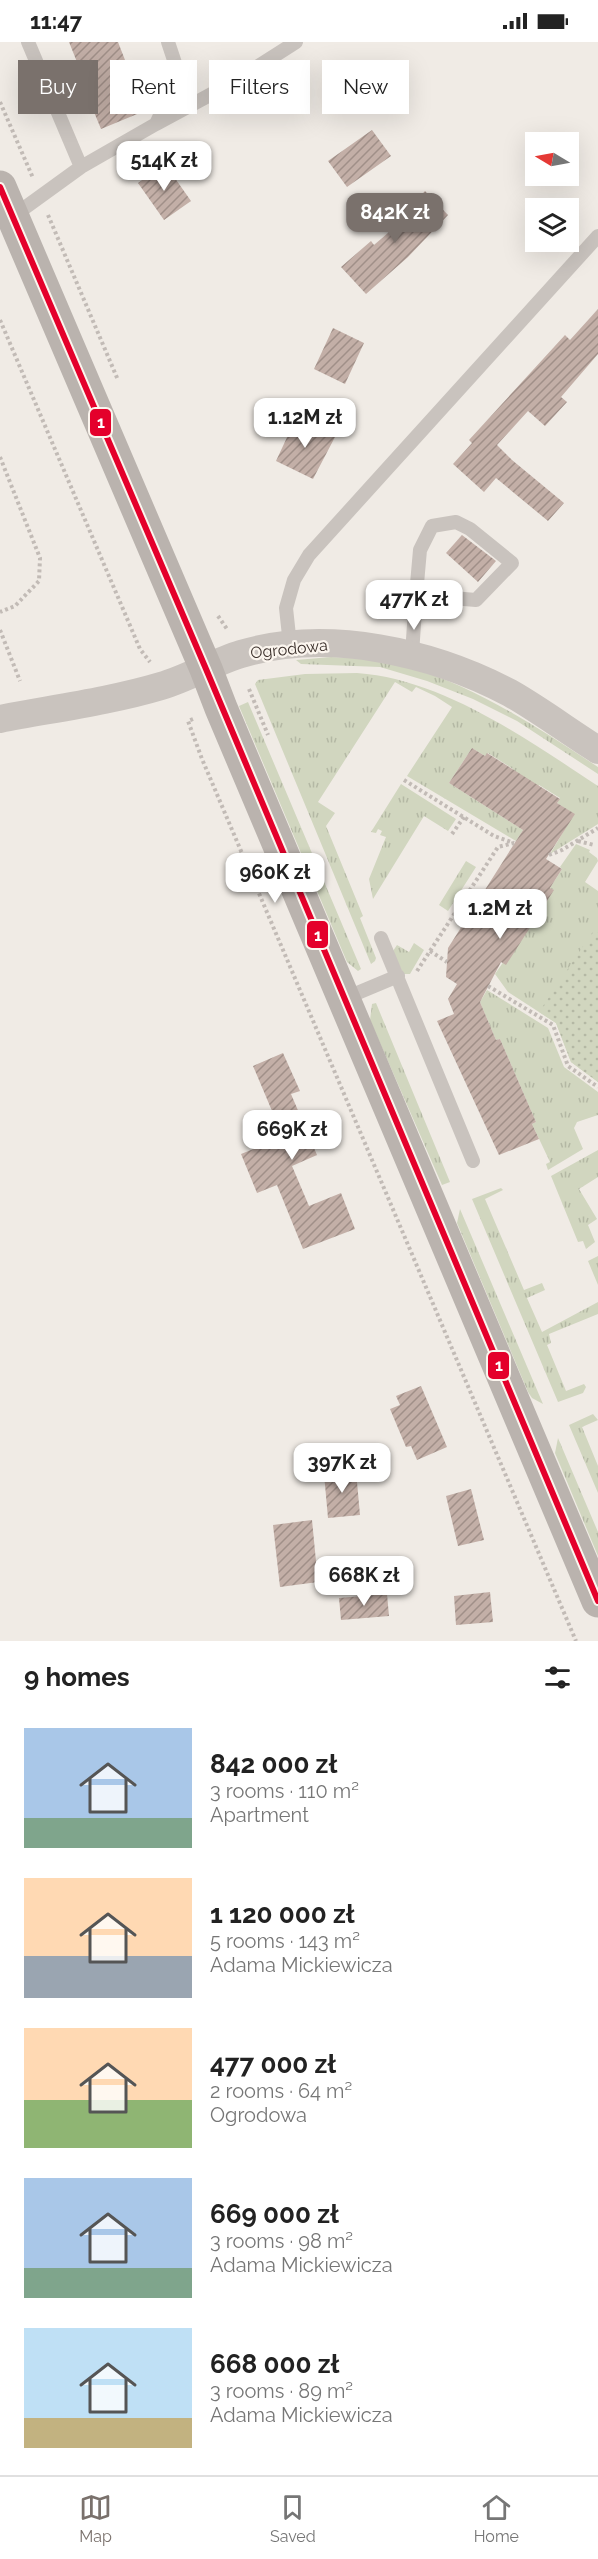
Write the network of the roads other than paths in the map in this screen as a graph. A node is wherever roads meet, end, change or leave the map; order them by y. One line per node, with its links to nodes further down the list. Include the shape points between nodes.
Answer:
1 (28, 42): 5 (lane)
2 (168, 42): 4 (lane, via 179,75)
3 (296, 42): 4 (lane, via 232,84)
4 (156, 124): 5 (lane)
5 (81, 167): 6 (lane)
6 (6, 202): 11 (main road)
7 (598, 236): 9 (lane, via 309,555 294,580 286,608)
8 (416, 595): 8 (lane, via 420,550 432,526 456,522 512,563 476,600); 10 (lane)
9 (290, 645): 10 (street, Ogrodowa, via 343,644); 11 (street, Ogrodowa, via 241,654)
10 (412, 654): 13 (street, Ogrodowa, via 510,693)
11 (206, 669): 12 (street, Ogrodowa, via 161,686); 16 (main road)
12 (0, 719)
13 (598, 750)
14 (381, 938): 15 (lane)
15 (398, 976): 16 (lane); 17 (lane)
16 (343, 999): 18 (main road)
17 (473, 1161)
18 (598, 1601)

